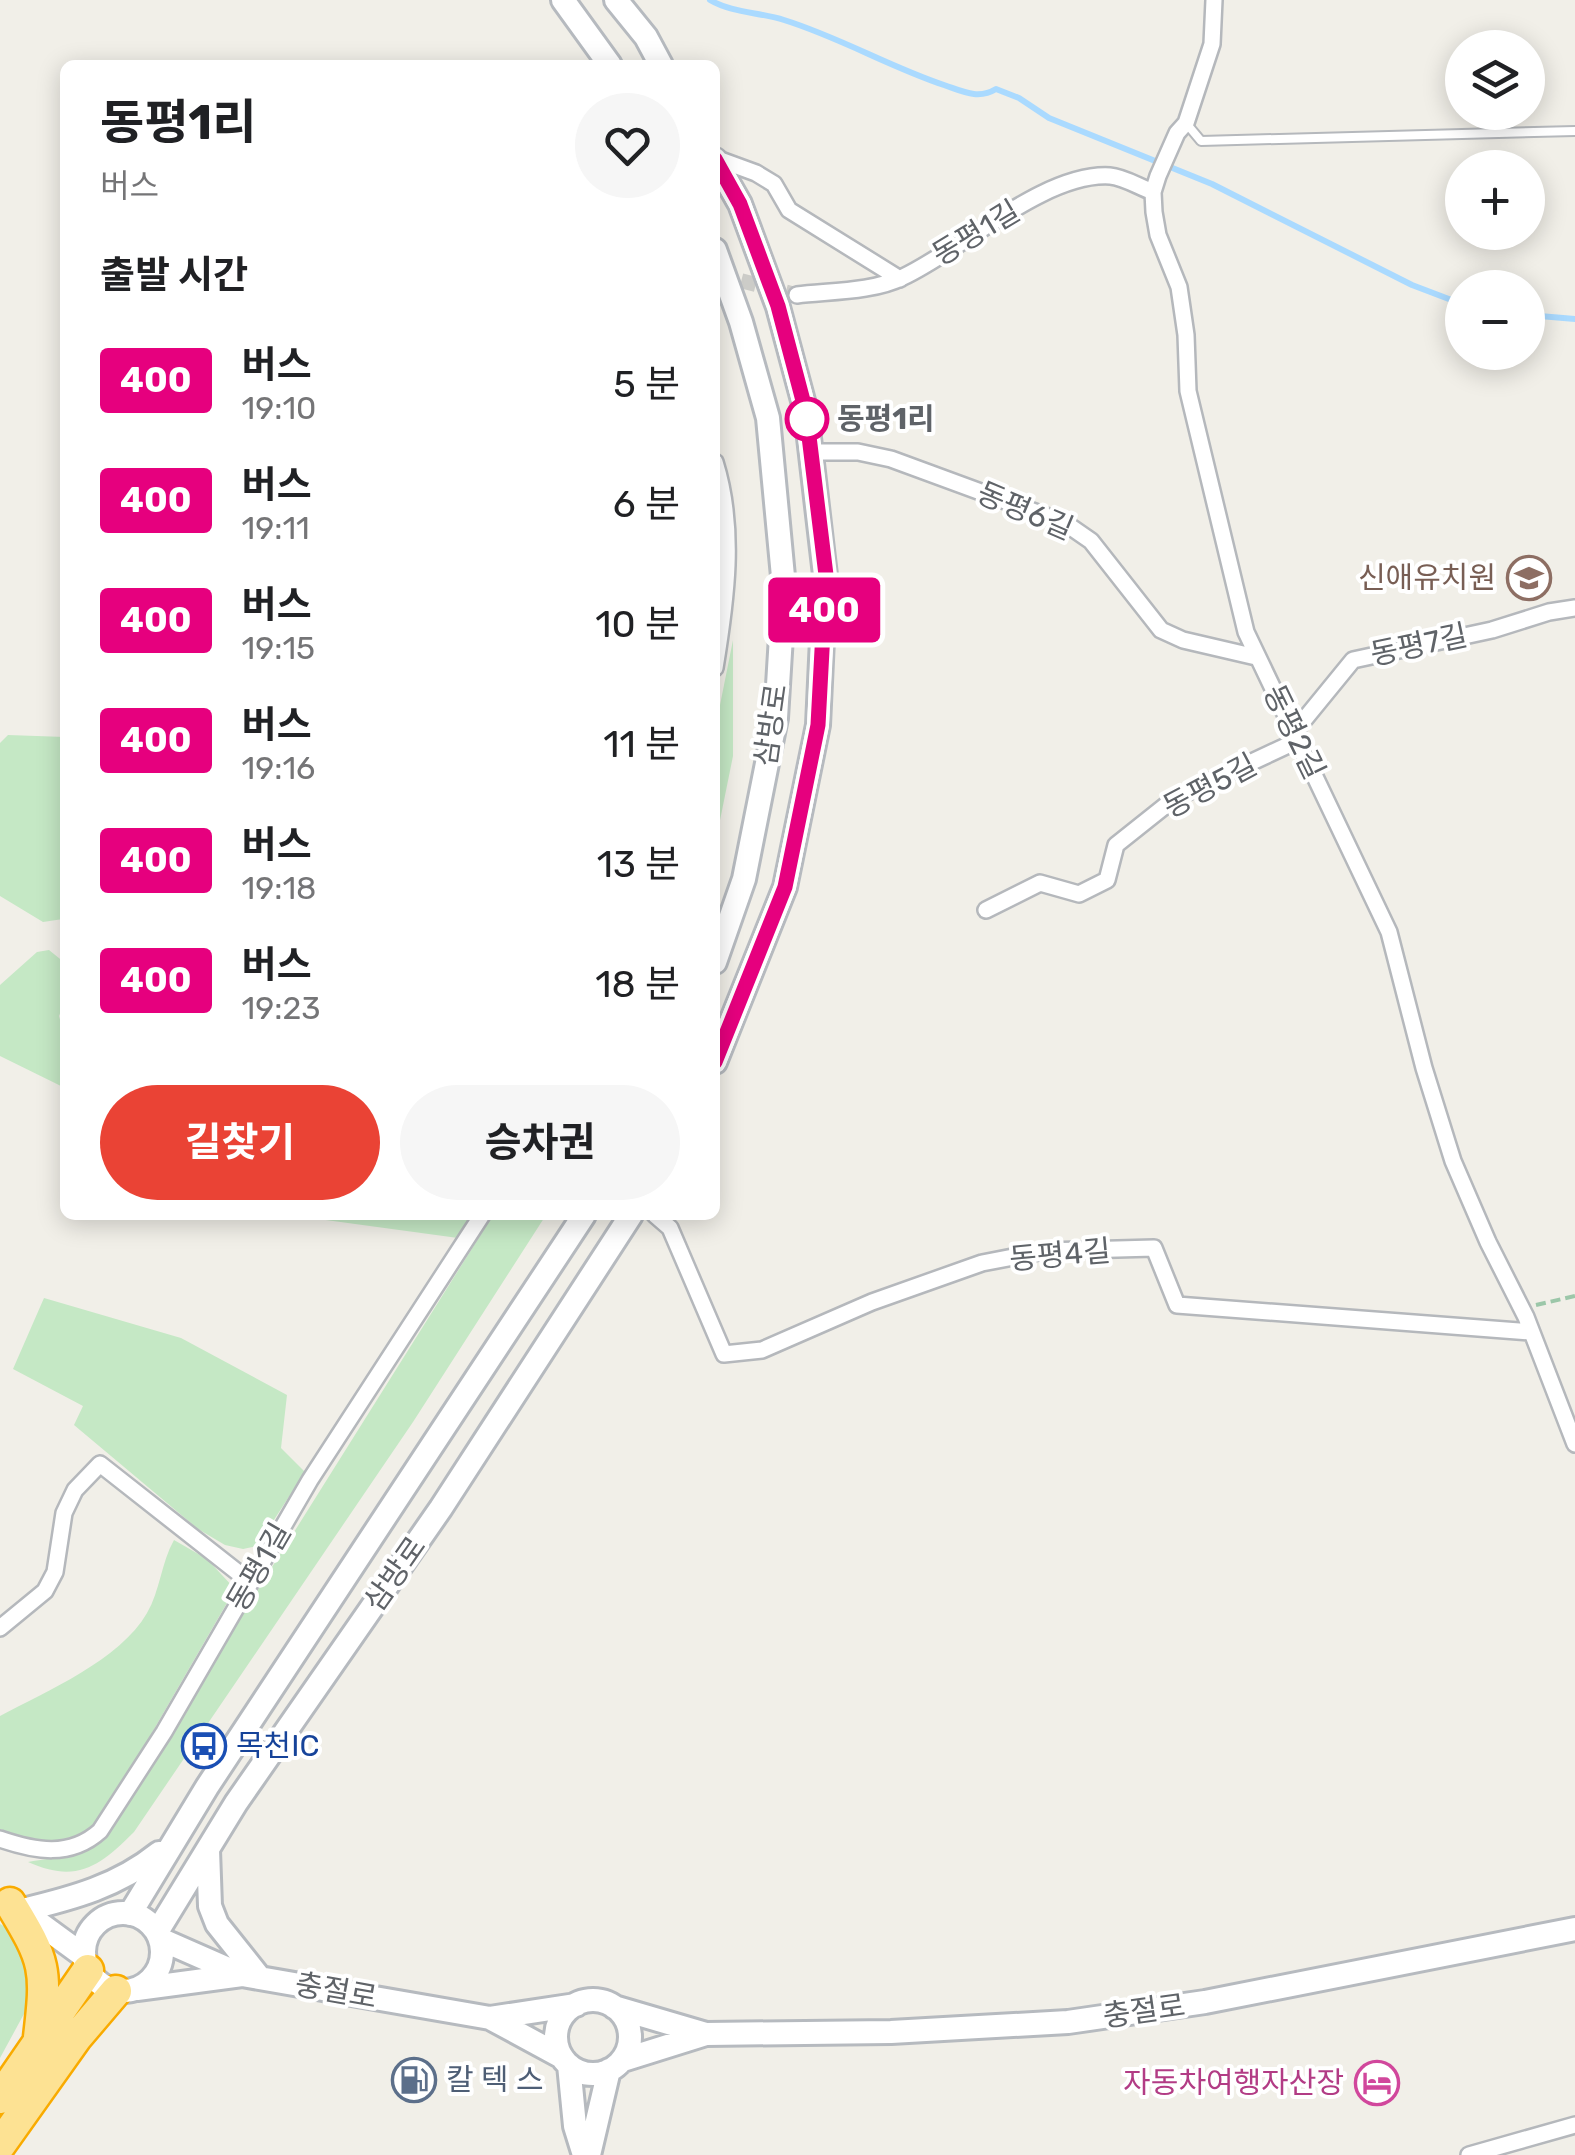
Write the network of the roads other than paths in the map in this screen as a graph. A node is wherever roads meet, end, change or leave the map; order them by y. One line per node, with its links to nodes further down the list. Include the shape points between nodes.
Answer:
1 (564, 0): 4 (street)
2 (616, 0): 5 (street)
3 (1214, 0): 6 (street, via 1212,44)
4 (606, 60)
5 (658, 60)
6 (1182, 128): 7 (lane, via 1202,141); 10 (street)
7 (1575, 131)
8 (720, 161): 12 (street, via 765,178 789,210)
9 (720, 168): 14 (street, 삼방로, via 778,306)
10 (1155, 184): 12 (street, 동평1길, via 1115,176 1072,182); 18 (street, 동평2길, via 1158,235 1181,303 1188,390)
11 (720, 264): 21 (street, 삼방로, via 768,418 784,587 776,718 744,879)
12 (900, 279): 13 (street, 동평1길)
13 (797, 295)
14 (811, 452): 18 (street, 동평6길, via 892,459 1065,522 1091,541 1161,630); 22 (street, 삼방로, via 826,575 818,725 785,887)
15 (720, 489): 17 (street, via 728,532)
16 (1575, 608): 19 (street, 동평7길, via 1353,660)
17 (720, 639)
18 (1256, 657): 19 (street, 동평2길)
19 (1297, 736): 20 (street, 동평5길, via 1175,798 1116,845 1107,880 1079,894 1040,883); 27 (street, 동평2길, via 1390,932 1453,1160)
20 (986, 910)
21 (720, 948)
22 (720, 1050)
23 (479, 1220): 29 (street, 동평1길)
24 (581, 1220): 32 (street, 삼방로)
25 (629, 1220): 33 (street, 삼방로)
26 (661, 1220): 27 (street, 동평4길, via 724,1354 762,1350 982,1262 1044,1251 1154,1248 1177,1305)
27 (1531, 1332): 28 (street, 동평2길)
28 (1575, 1444)
29 (250, 1582): 30 (street, via 100,1464 64,1513 55,1572 45,1591); 31 (street, 동평1길, via 100,1831 59,1851)
30 (0, 1628)
31 (0, 1839)
32 (173, 1841): 34 (street, via 105,1887); 35 (street, 삼방로)
33 (208, 1850): 37 (street, 삼방로); 39 (street, via 210,1906)
34 (11, 1904): 35 (street); 38 (street); 45 (highway, via 43,1966)
35 (120, 1915): 37 (street, via 146,1920); 38 (street, via 101,1920 88,1936)
36 (1575, 1929): 44 (street, 충절로, via 1068,2022)
37 (158, 1936): 39 (street, 충절로); 40 (street, via 158,1969 145,1984)
38 (86, 1963): 40 (street, via 100,1984); 45 (highway)
39 (251, 1977): 40 (street, 충절로); 43 (street, 충절로)
40 (126, 1990): 50 (highway, via 76,2038)
41 (576, 2005): 42 (street); 43 (street, 충절로); 46 (street, via 556,2038)
42 (614, 2007): 44 (street, 충절로); 47 (street, via 630,2032)
43 (490, 2018): 46 (street, 충절로)
44 (706, 2034): 47 (street, 충절로)
45 (38, 2042): 48 (highway)
46 (566, 2061): 47 (street, via 586,2074); 51 (street)
47 (616, 2065): 51 (street)
48 (0, 2098)
49 (1575, 2125): 52 (street)
50 (0, 2145)
51 (587, 2155)
52 (1469, 2155)

